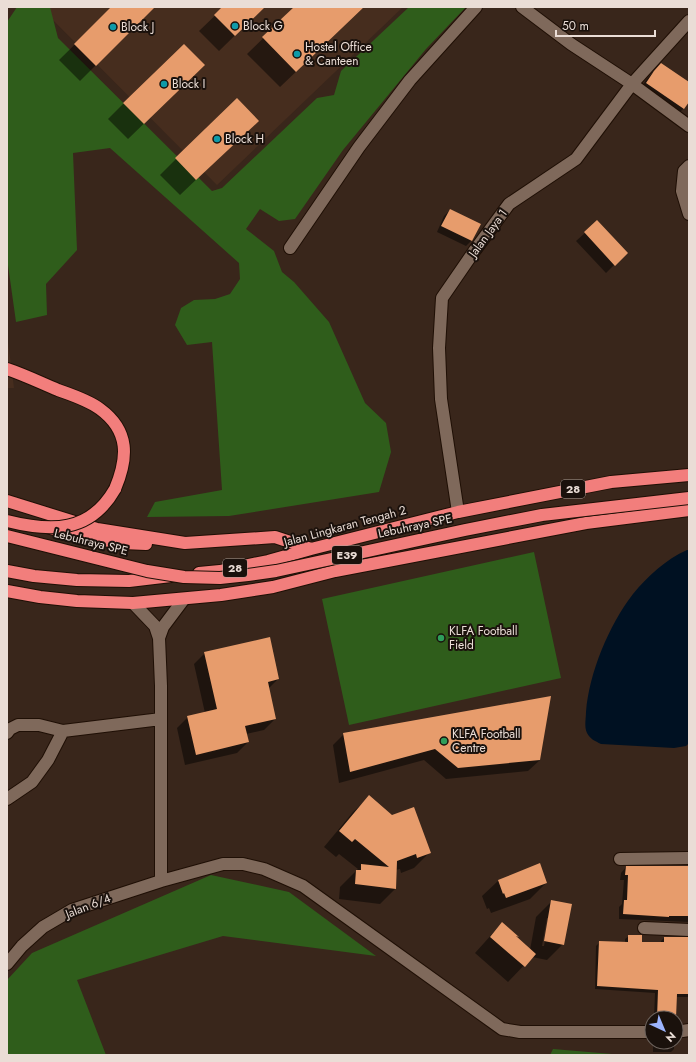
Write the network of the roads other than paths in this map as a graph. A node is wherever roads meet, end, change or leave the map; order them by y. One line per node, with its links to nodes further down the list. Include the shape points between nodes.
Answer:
1 (476, 7): 8 (street, via 410,80 359,147)
2 (522, 7): 4 (street, via 571,44)
3 (689, 21): 4 (street, Jalan Jaya 1)
4 (632, 84): 5 (street); 14 (street, Jalan Jaya 1, via 576,159 509,204 442,298 439,348 441,399)
5 (689, 126)
6 (689, 166): 7 (street, via 684,171 682,191)
7 (689, 214)
8 (290, 248)
9 (7, 369): 16 (highway, bridge, via 100,409 114,423 124,444 124,459 115,489 109,499 88,518 53,528)
10 (689, 475): 14 (highway, Jalan Lingkaran Tengah 2 / 28, via 610,482)
11 (689, 498): 17 (highway, Lebuhraya SPE / E39, bridge, via 542,516 276,571 220,578 184,577 147,571)
12 (7, 501): 18 (highway, via 97,529)
13 (689, 510): 22 (highway, 28, via 586,523 335,571 273,587)
14 (458, 512): 19 (highway, Jalan Lingkaran Tengah 2 / 28)
15 (7, 516): 18 (highway, Lebuhraya SPE, via 91,538 123,543)
16 (7, 521)
17 (7, 536)
18 (185, 543): 19 (highway, via 275,537)
19 (311, 549): 20 (highway, Jalan Lingkaran Tengah 2 / 28, via 220,571 129,581 77,580 34,576)
20 (7, 570)
21 (7, 591): 23 (highway, 28, via 40,597)
22 (184, 599): 23 (highway, 28); 24 (street, via 163,627)
23 (133, 603): 24 (street, via 155,626)
24 (160, 638): 25 (street)
25 (160, 719): 26 (street); 31 (street)
26 (63, 731): 27 (street, via 39,725 18,725); 28 (street, via 48,760 32,782)
27 (7, 733)
28 (7, 799)
29 (689, 858): 30 (street)
30 (620, 859)
31 (160, 881): 34 (street, Jalan 6/4, via 72,910 43,927); 35 (street, Jalan 6/4, via 223,864 242,864 264,869 303,886 502,1029 520,1032)
32 (644, 928): 33 (street)
33 (689, 930)
34 (7, 964)
35 (644, 1032)

